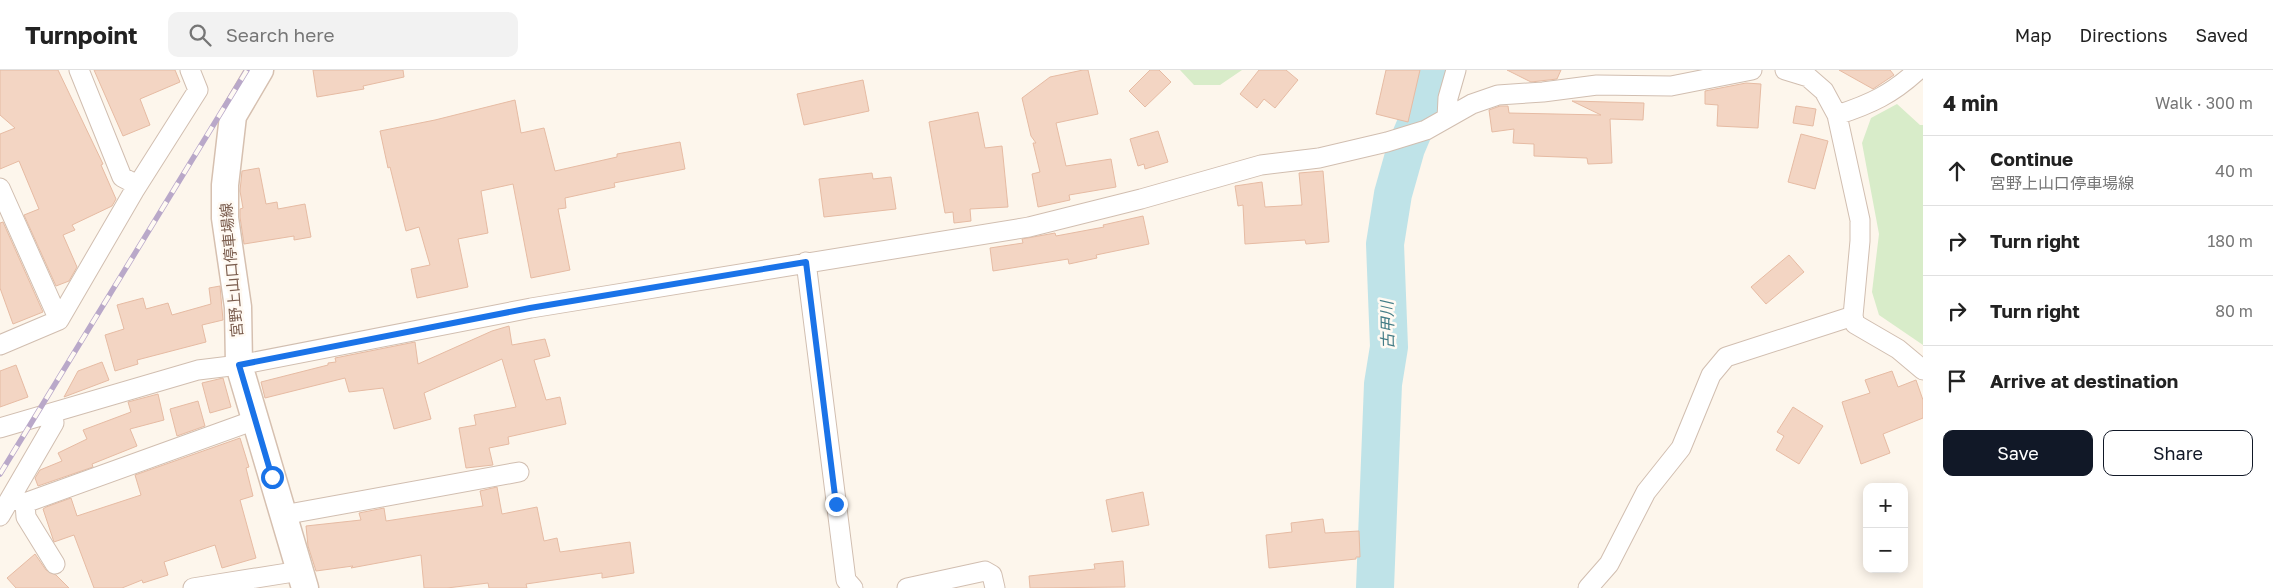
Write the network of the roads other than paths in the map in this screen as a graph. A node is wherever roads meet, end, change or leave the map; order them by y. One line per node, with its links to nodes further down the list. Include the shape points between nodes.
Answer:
1 (79, 70): 10 (street, via 122,177)
2 (190, 70): 10 (street, via 198,90)
3 (260, 70): 16 (main road, 宮野上山口停車場線, via 233,116 225,185 225,218 238,307)
4 (1456, 70): 9 (street)
5 (1752, 70): 9 (street, via 1671,86 1597,85 1498,95)
6 (1785, 70): 8 (street, via 1808,77 1824,92)
7 (1918, 70): 8 (street, via 1901,86 1867,106)
8 (1837, 115): 13 (street, via 1860,220)
9 (1446, 118): 12 (street, via 1426,130 1387,142 1319,158 1261,165 1029,227)
10 (137, 185): 14 (street)
11 (0, 188): 14 (street)
12 (806, 262): 16 (street, via 530,308); 28 (street, via 846,580)
13 (1852, 316): 17 (street, via 1855,324 1898,349); 31 (street, via 1726,357 1710,375 1681,448 1646,492 1610,564)
14 (60, 320): 15 (street)
15 (0, 345)
16 (239, 365): 18 (street, via 198,370); 19 (main road, 宮野上山口停車場線)
17 (1923, 370)
18 (53, 413): 20 (street); 22 (street, via 54,423)
19 (255, 420): 22 (street); 23 (main road, 宮野上山口停車場線)
20 (0, 428)
21 (519, 472): 23 (street)
22 (18, 501): 24 (street); 25 (street)
23 (283, 515): 26 (main road, 宮野上山口停車場線)
24 (0, 516)
25 (55, 564)
26 (302, 579): 27 (street)
27 (193, 588)
28 (853, 588)
29 (907, 588): 30 (street, via 985,571 992,575)
30 (995, 588)
31 (1588, 588)

